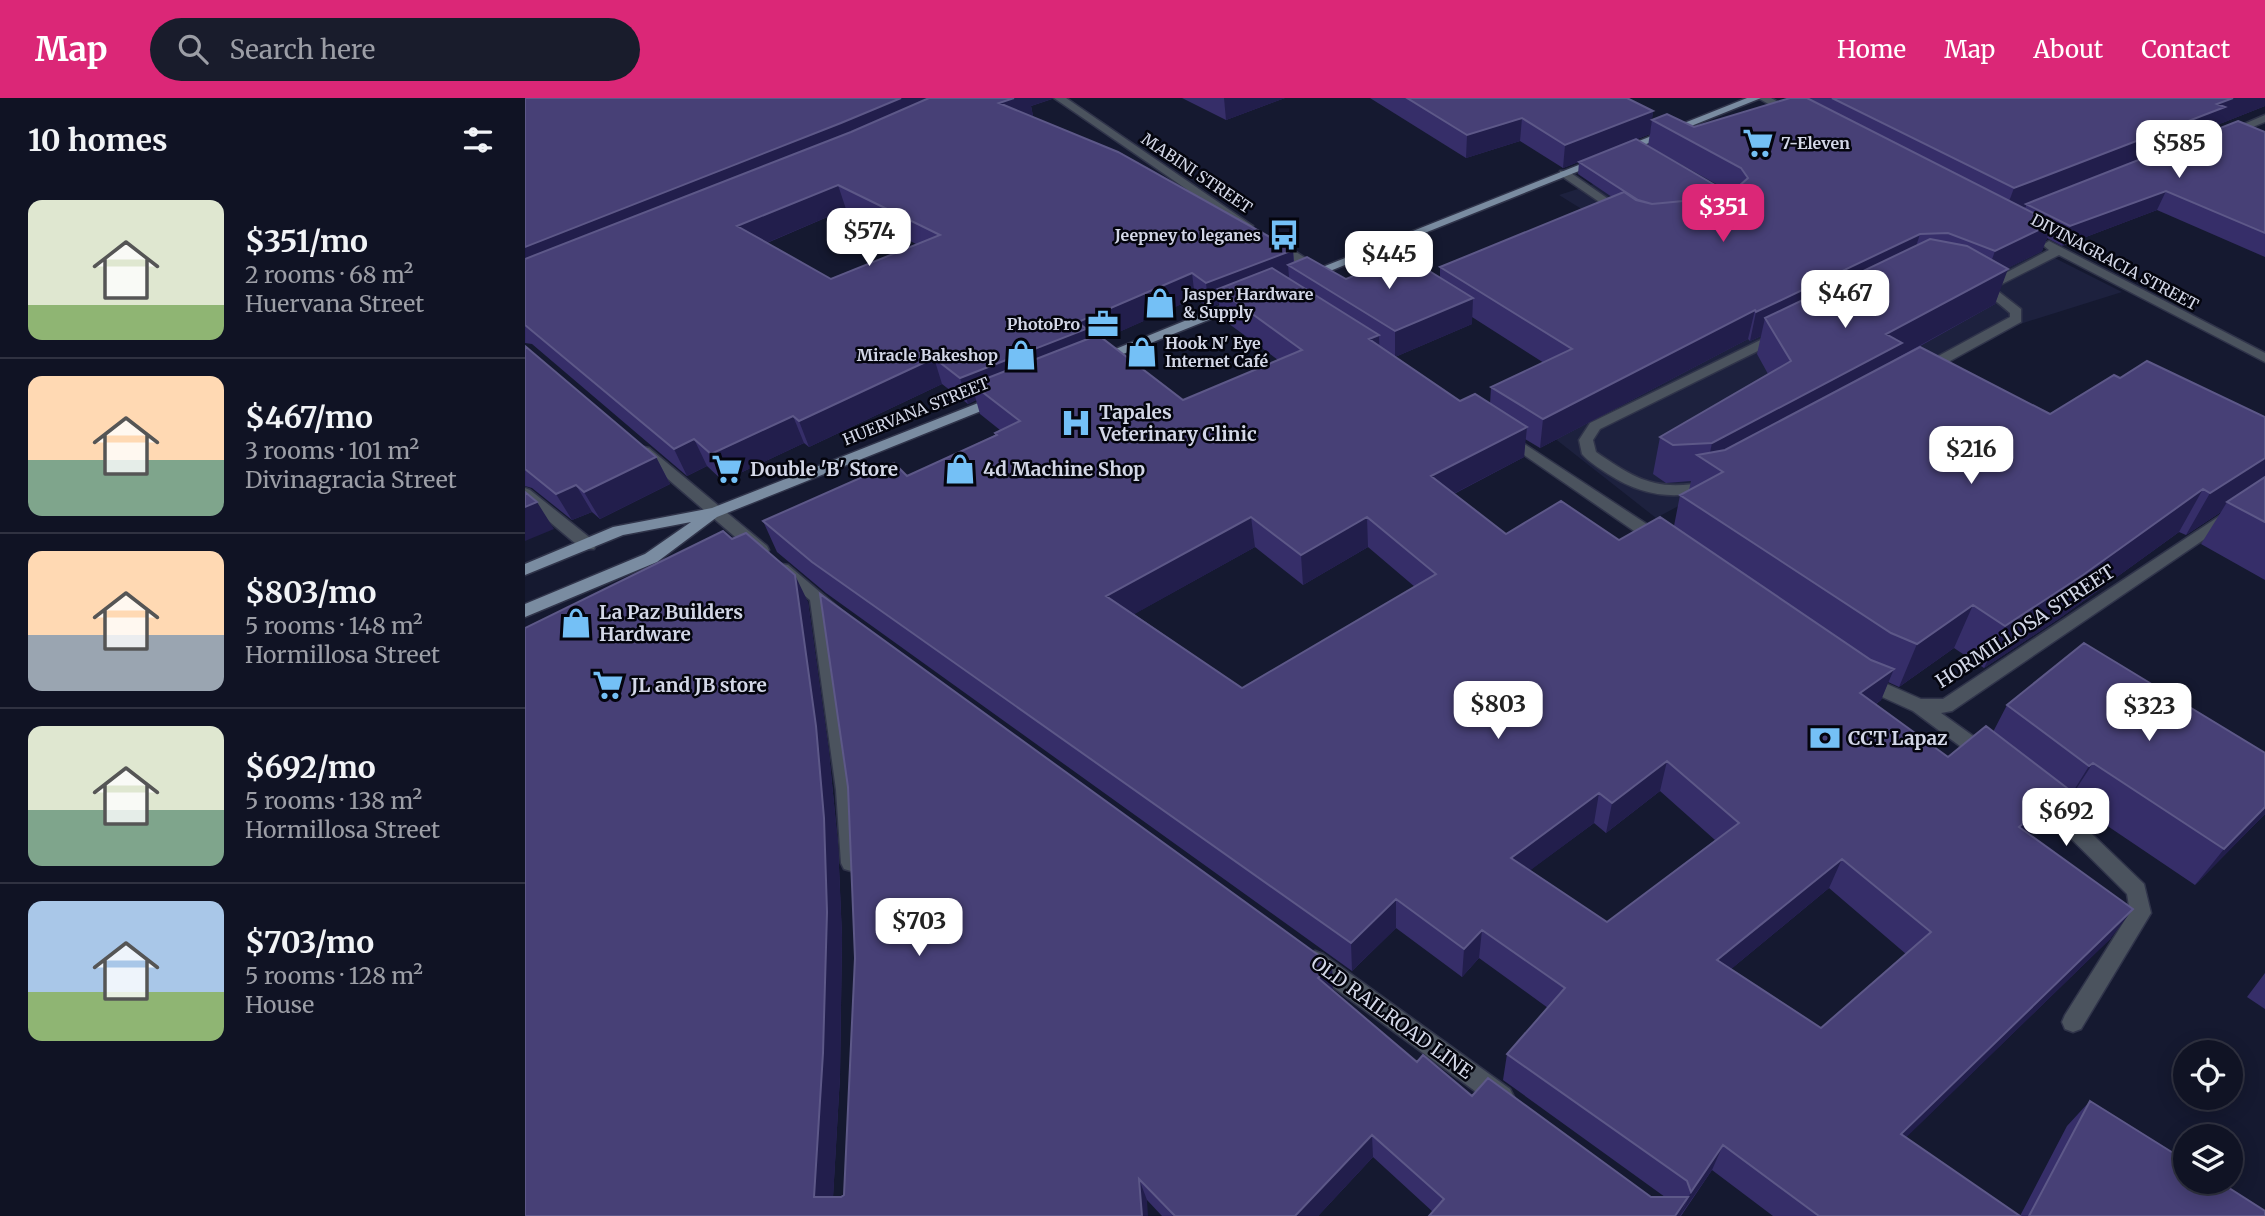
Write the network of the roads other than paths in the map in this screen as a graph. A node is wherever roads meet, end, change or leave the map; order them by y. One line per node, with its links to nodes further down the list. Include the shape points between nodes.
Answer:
1 (1059, 98): 11 (street, MABINI STREET)
2 (1756, 98): 7 (main road, via 1641,148)
3 (1763, 98): 5 (street)
4 (2265, 118): 6 (street)
5 (1811, 123)
6 (2215, 138)
7 (1564, 173): 8 (street); 11 (main road)
8 (1627, 216)
9 (2037, 239): 10 (street, DIVINAGRACIA STREET)
10 (2059, 250): 15 (street, DIVINAGRACIA STREET); 17 (street, via 1979,285 2009,303 2017,312 2016,319)
11 (1319, 271): 12 (main road)
12 (1297, 279)
13 (1249, 299): 16 (main road)
14 (1792, 328): 21 (street, via 1595,426 1586,440 1589,454 1637,486 1676,492 1709,487)
15 (2265, 358)
16 (1081, 366)
17 (1918, 373)
18 (1017, 392): 24 (main road, HUERVANA STREET)
19 (1493, 428): 26 (street)
20 (631, 440): 24 (street)
21 (1721, 480)
22 (2265, 491): 32 (street, HORMILLOSA STREET, via 1946,706)
23 (525, 493): 25 (street)
24 (716, 512): 25 (main road, HUERVANA STREET, via 619,531); 28 (street); 29 (main road, HUERVANA STREET, via 650,558)
25 (588, 545): 27 (main road, HUERVANA STREET)
26 (1675, 551)
27 (525, 570)
28 (818, 599): 30 (street); 35 (street, via 846,790)
29 (525, 611)
30 (852, 624)
31 (1845, 668): 32 (street, HORMILLOSA STREET)
32 (1919, 706): 33 (street)
33 (2004, 769)
34 (2026, 785): 37 (street, via 2047,800 2137,890 2141,914)
35 (853, 886)
36 (1304, 953): 38 (street, OLD RAILROAD LINE)
37 (2073, 1022)
38 (1519, 1109)

